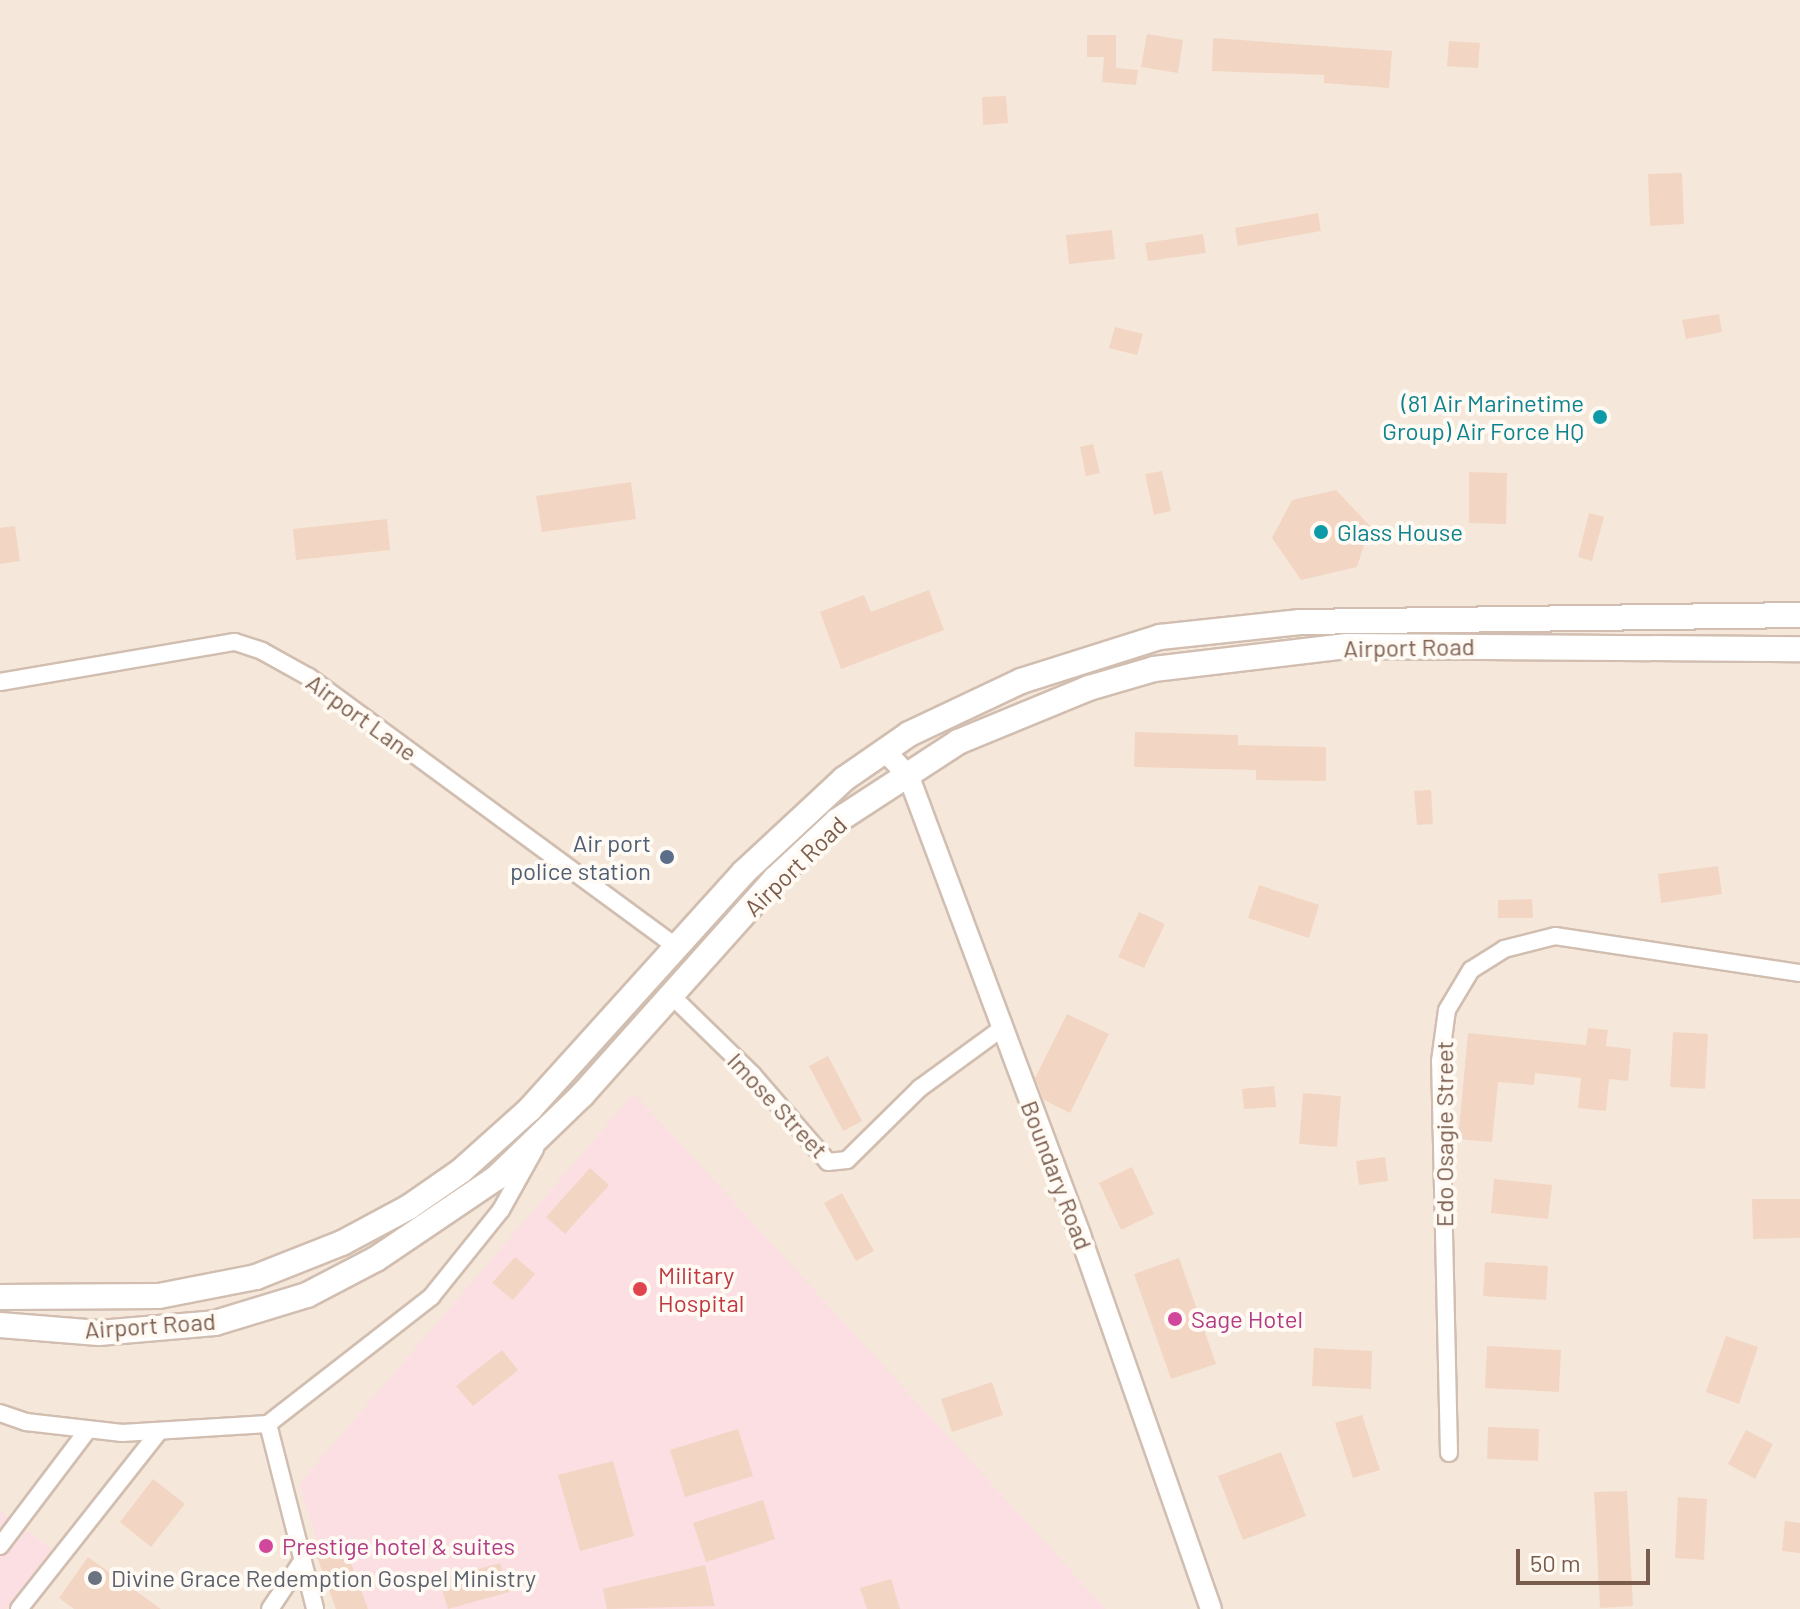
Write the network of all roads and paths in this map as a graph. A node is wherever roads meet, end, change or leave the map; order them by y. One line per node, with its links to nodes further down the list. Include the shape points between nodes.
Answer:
1 (1800, 615): 4 (main road, Airport Road, via 1300,622 1160,637 1021,681 961,706)
2 (1800, 649): 5 (main road, Airport Road, via 1363,646 1242,655 1154,669 1089,688 958,742)
3 (0, 682): 6 (street, Airport Lane, via 235,642 262,651 309,677)
4 (885, 751): 5 (street, Boundary Road); 6 (main road, Airport Road, via 791,825)
5 (909, 777): 8 (main road, Airport Road, via 826,831 775,879); 9 (street, Boundary Road)
6 (675, 946): 10 (main road, Airport Road)
7 (1800, 973): 18 (street, Edo Osagie Street, via 1555,936 1504,949 1471,970 1447,1010 1440,1061)
8 (672, 996): 9 (street, Imose Street, via 752,1074 828,1162 847,1160 920,1088); 11 (main road, Airport Road)
9 (1001, 1029): 24 (street, Boundary Road, via 1091,1265)
10 (530, 1109): 11 (main road); 12 (main road, Airport Road, via 461,1171 409,1207 342,1243 256,1277 159,1296)
11 (546, 1130): 13 (main road, Airport Road, via 496,1178 445,1215 307,1295 215,1323 99,1333); 15 (street, via 501,1210 431,1297)
12 (0, 1297)
13 (0, 1325)
14 (0, 1413): 16 (street)
15 (268, 1424): 17 (street); 20 (street)
16 (87, 1431): 17 (street); 19 (street)
17 (159, 1432): 21 (street)
18 (1449, 1453)
19 (0, 1546)
20 (300, 1564): 22 (street); 23 (street)
21 (19, 1609)
22 (270, 1609)
23 (315, 1609)
24 (1211, 1609)

